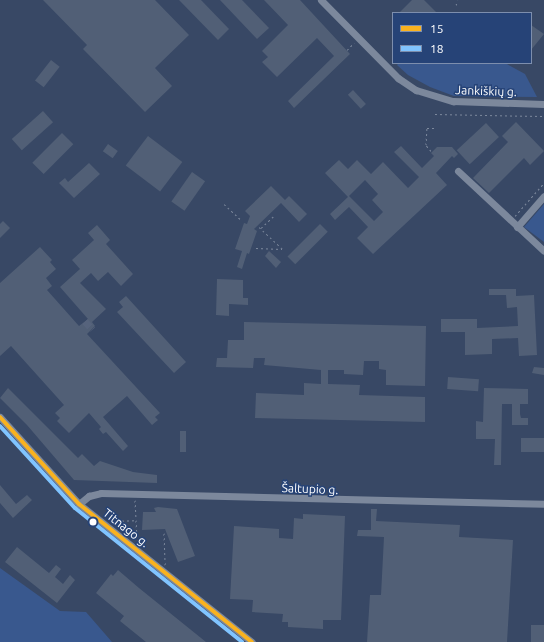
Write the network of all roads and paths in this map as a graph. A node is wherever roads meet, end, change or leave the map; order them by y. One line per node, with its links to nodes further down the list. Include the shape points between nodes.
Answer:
1 (321, 0): 4 (street, Jankiškių g.)
2 (458, 0): 3 (path)
3 (456, 5)
4 (359, 39): 5 (path); 6 (street, Jankiškių g., via 405,84 433,96 467,103)
5 (347, 50)
6 (544, 104)
7 (435, 114): 8 (path)
8 (544, 116)
9 (435, 128): 10 (path, via 427,128 426,145)
10 (431, 151)
11 (458, 171): 17 (street)
12 (544, 183): 17 (path)
13 (544, 196): 18 (street)
14 (224, 204): 16 (path)
15 (274, 216): 19 (path, via 260,228 282,249)
16 (241, 220)
17 (510, 221): 18 (street)
18 (517, 227): 20 (street)
19 (256, 248)
20 (544, 251)
21 (0, 417): 23 (street, Titnago g.)
22 (135, 494): 23 (street, Šaltupio g., via 94,494); 24 (street, Šaltupio g.); 25 (path)
23 (79, 504): 26 (street, Titnago g.)
24 (544, 504)
25 (136, 520): 26 (path, via 109,522); 28 (path, via 137,543)
26 (105, 525): 28 (street, Titnago g.)
27 (164, 533): 29 (path, via 167,556)
28 (132, 547): 29 (street, Titnago g.)
29 (161, 570): 30 (street, Titnago g.)
30 (252, 642)

